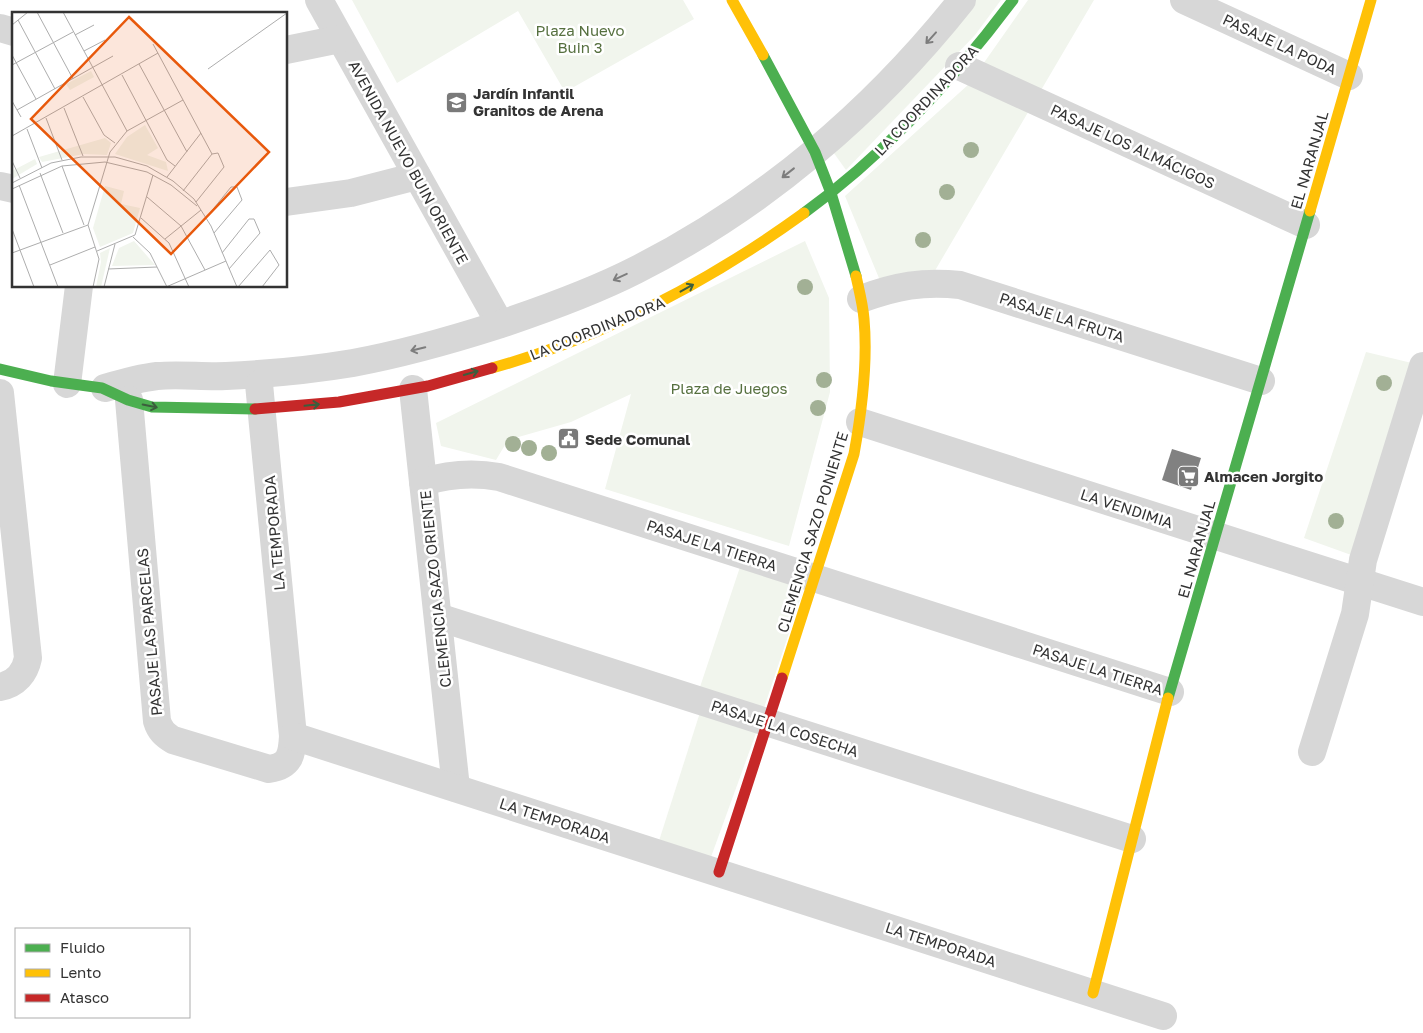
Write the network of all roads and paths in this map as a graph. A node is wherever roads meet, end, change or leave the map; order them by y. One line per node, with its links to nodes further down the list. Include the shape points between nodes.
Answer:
1 (319, 0): 7 (street, AVENIDA NUEVO BUIN ORIENTE)
2 (732, 0): 11 (street, CLEMENCIA SAZO PONIENTE)
3 (962, 0): 11 (street, LA COORDINADORA, one-way to 11, via 902,71)
4 (1013, 0): 9 (street, LA COORDINADORA)
5 (1184, 0): 10 (street, PASAJE LA PODA)
6 (1372, 0): 10 (street, EL NARANJAL)
7 (340, 39): 8 (street); 12 (street, AVENIDA NUEVO BUIN ORIENTE)
8 (288, 50)
9 (959, 66): 13 (street, LA COORDINADORA, via 905,126); 15 (street, PASAJE LOS ALMÁCIGOS)
10 (1349, 76): 15 (street, EL NARANJAL)
11 (815, 152): 13 (street, CLEMENCIA SAZO PONIENTE); 18 (street, LA COORDINADORA, one-way to 18, via 680,246 590,292)
12 (417, 176): 14 (street, via 351,193); 18 (street, AVENIDA NUEVO BUIN ORIENTE)
13 (831, 193): 17 (street, CLEMENCIA SAZO PONIENTE, via 850,250); 25 (street, LA COORDINADORA, one-way to 13, via 524,358 629,317 744,254)
14 (288, 202)
15 (1306, 225): 22 (street, EL NARANJAL)
16 (79, 288): 23 (street)
17 (861, 299): 22 (street, PASAJE LA FRUTA, via 910,285 960,285); 29 (street, CLEMENCIA SAZO PONIENTE, via 865,366)
18 (500, 324): 21 (street, LA COORDINADORA, one-way to 21, via 396,354)
19 (1423, 366): 30 (street)
20 (0, 370): 23 (street, LA COORDINADORA)
21 (258, 374): 24 (street, LA COORDINADORA, via 154,377); 28 (street, LA TEMPORADA)
22 (1261, 381): 32 (street, EL NARANJAL)
23 (67, 384): 24 (street, LA COORDINADORA)
24 (105, 388): 27 (street, LA COORDINADORA)
25 (413, 389): 28 (street, LA COORDINADORA, one-way to 25, via 309,406); 31 (street, CLEMENCIA SAZO ORIENTE)
26 (0, 393): 37 (street, via 28,658 16,680)
27 (129, 400): 28 (street, LA COORDINADORA, one-way to 28, via 158,408); 40 (street, PASAJE LAS PARCELAS, via 159,728 173,740 269,769 289,759)
28 (262, 409): 40 (street, LA TEMPORADA)
29 (860, 422): 32 (street, LA VENDIMIA); 33 (street, CLEMENCIA SAZO PONIENTE, via 854,454)
30 (1414, 428): 34 (street, via 1363,560)
31 (423, 482): 33 (street, PASAJE LA TIERRA, via 455,474 499,477); 36 (street, CLEMENCIA SAZO ORIENTE)
32 (1215, 536): 34 (street, LA VENDIMIA); 38 (street, EL NARANJAL)
33 (814, 577): 38 (street, PASAJE LA TIERRA); 39 (street, CLEMENCIA SAZO PONIENTE)
34 (1360, 582): 35 (street, LA VENDIMIA); 41 (street, via 1355,614)
35 (1423, 602)
36 (438, 617): 39 (street, PASAJE LA COSECHA); 42 (street, CLEMENCIA SAZO ORIENTE)
37 (0, 687)
38 (1170, 692): 43 (street, EL NARANJAL)
39 (768, 722): 43 (street, PASAJE LA COSECHA); 44 (street, CLEMENCIA SAZO PONIENTE)
40 (293, 736): 42 (street, LA TEMPORADA)
41 (1312, 752)
42 (456, 788): 44 (street, LA TEMPORADA)
43 (1132, 839): 45 (street, EL NARANJAL)
44 (719, 872): 45 (street, LA TEMPORADA)
45 (1093, 994): 46 (street, LA TEMPORADA)
46 (1164, 1016)

